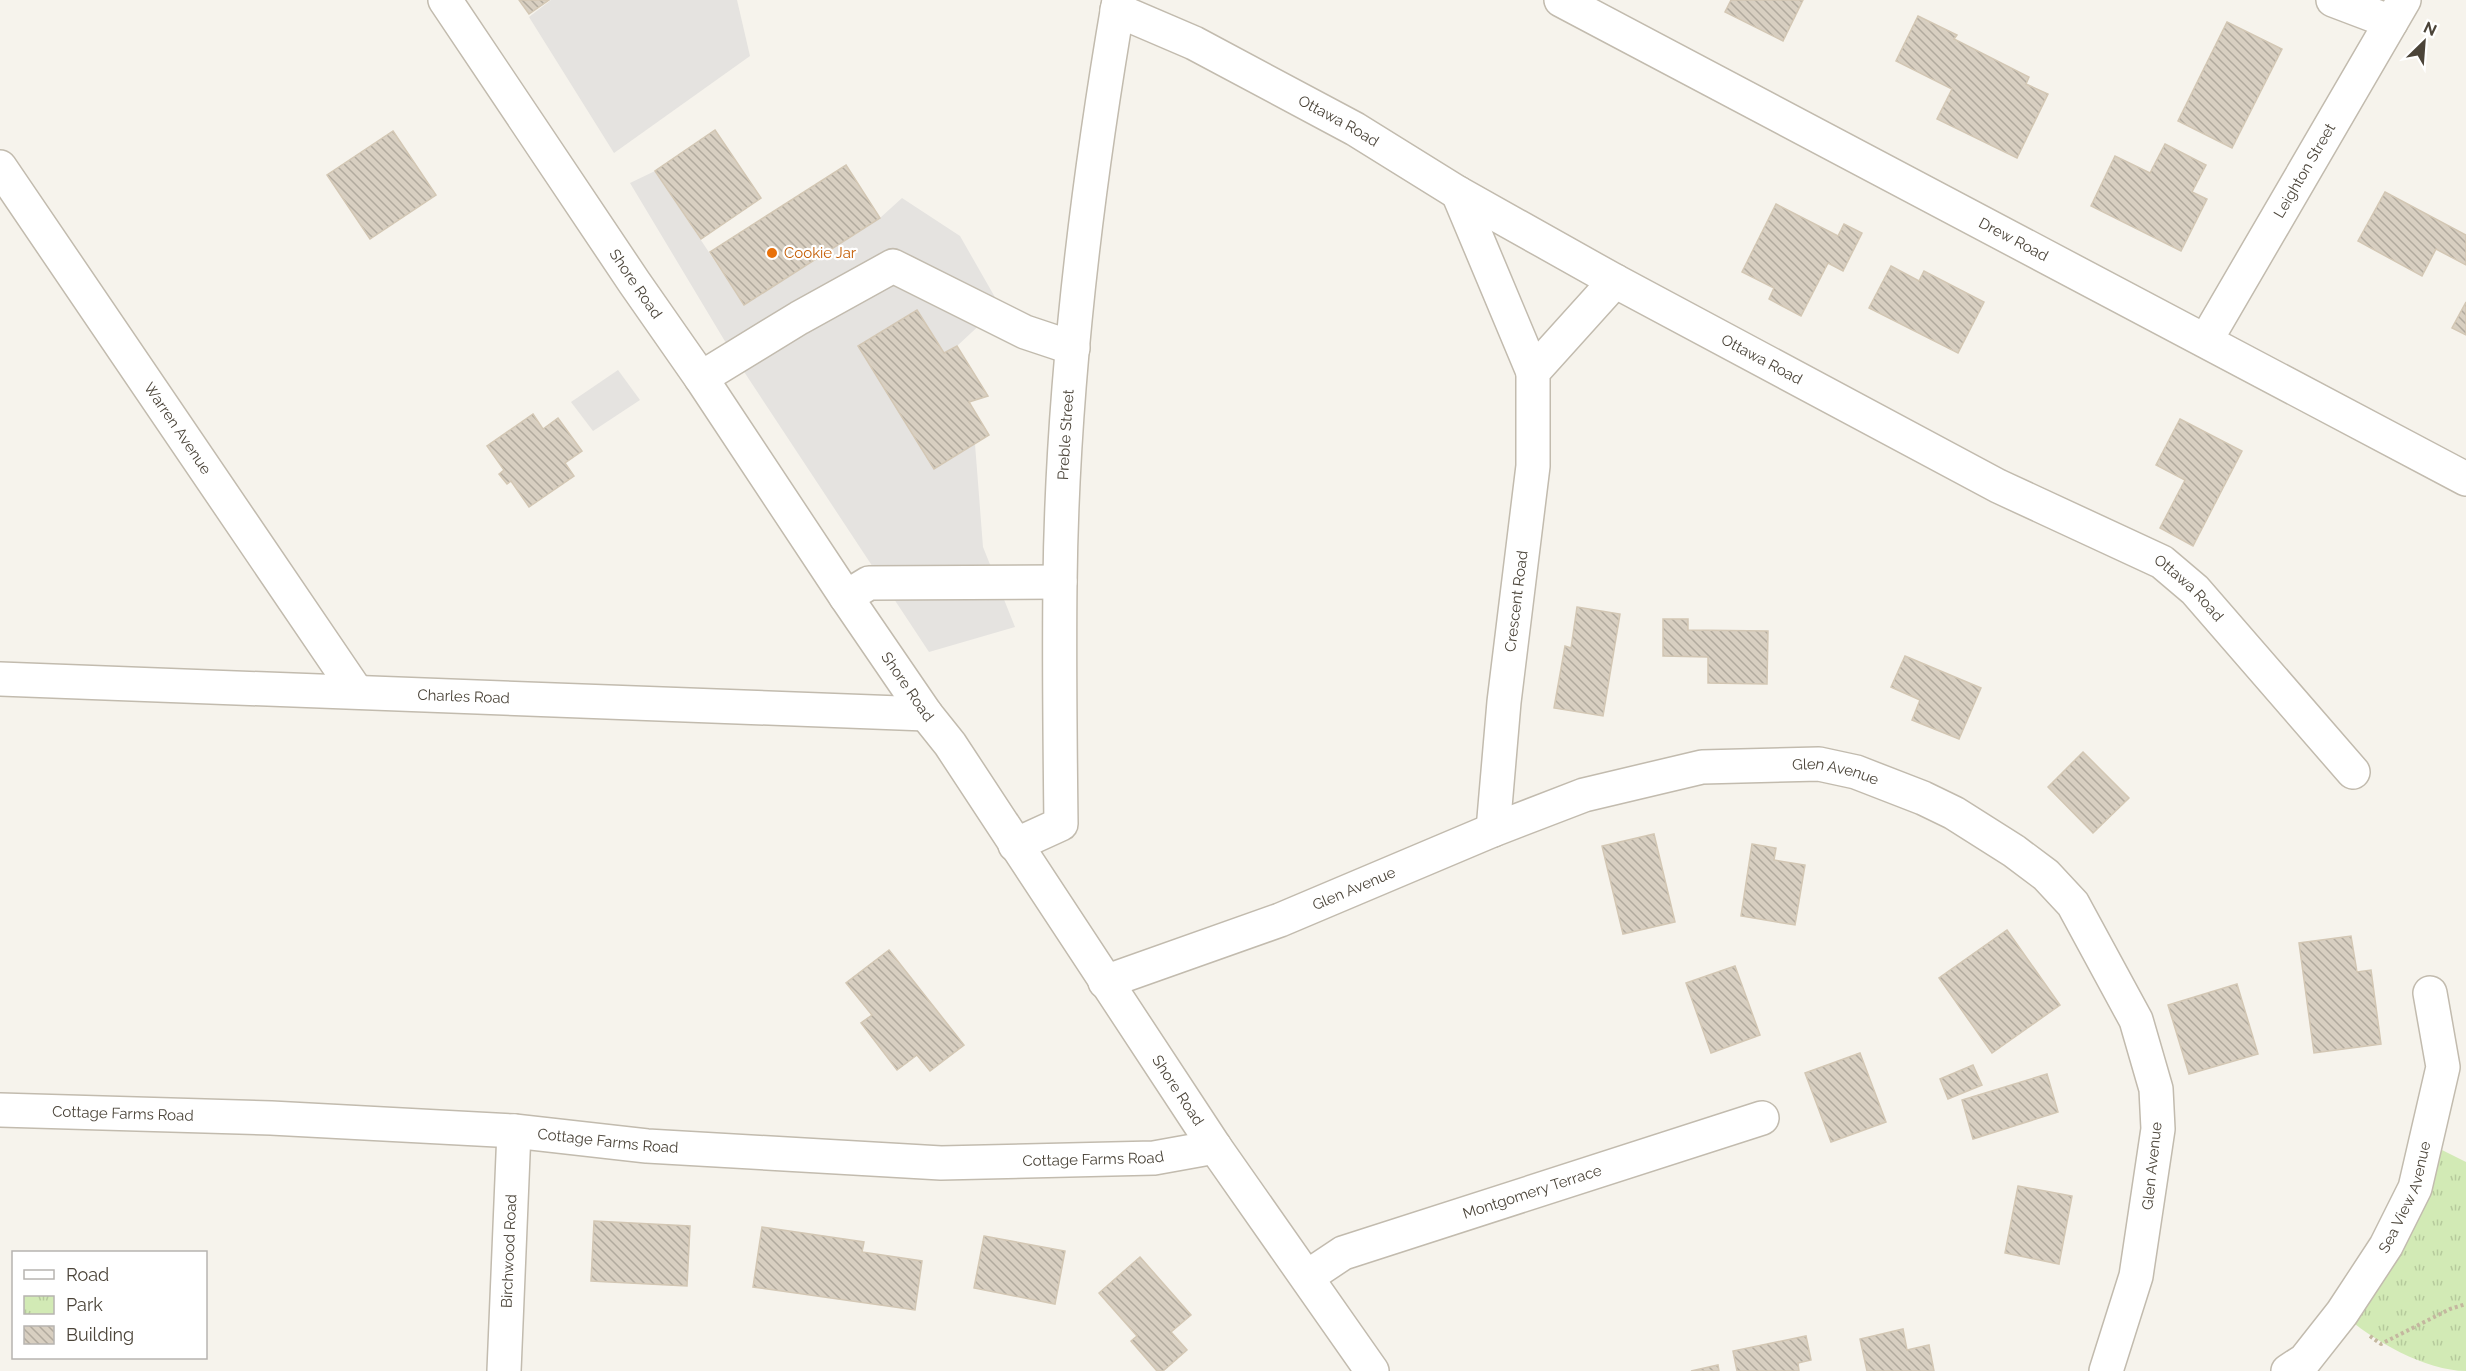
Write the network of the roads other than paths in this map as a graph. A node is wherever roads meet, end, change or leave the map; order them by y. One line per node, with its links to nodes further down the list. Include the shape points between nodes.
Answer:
1 (445, 0): 12 (street, Shore Road)
2 (1561, 0): 9 (street, Drew Road)
3 (2333, 0): 5 (street)
4 (1118, 5): 7 (street, Ottawa Road, via 1325,113); 10 (street, Preble Street, via 1102,98)
5 (2397, 11): 9 (street, Leighton Street)
6 (0, 167): 17 (street, Warren Avenue)
7 (1458, 193): 8 (street, Ottawa Road); 11 (street, Crescent Road)
8 (1615, 281): 11 (street); 19 (street, Ottawa Road, via 1998,486 2162,562 2195,590)
9 (2206, 340): 13 (street, Drew Road)
10 (1073, 348): 12 (street, via 1025,332 892,266); 14 (street, Preble Street)
11 (1533, 372): 20 (street, Crescent Road, via 1533,466 1504,702)
12 (701, 378): 15 (street, Shore Road)
13 (2466, 479)
14 (1060, 582): 15 (street, via 868,583); 21 (street, Preble Street, via 1061,824)
15 (846, 597): 18 (street, Shore Road)
16 (0, 679): 17 (street, Charles Road)
17 (356, 691): 18 (street, Charles Road)
18 (926, 714): 21 (street, Shore Road)
19 (2353, 772)
20 (1493, 830): 22 (street, Glen Avenue, via 1280,920); 31 (street, Glen Avenue, via 1584,795 1702,767 1819,764 1856,772 1954,813 2046,875 2073,904 2136,1020 2156,1089 2158,1130 2136,1276)
21 (1015, 845): 22 (street, Shore Road)
22 (1105, 982): 27 (street, Shore Road)
23 (2430, 993): 32 (street, Sea View Avenue, via 2443,1067 2415,1188 2386,1246 2342,1313 2305,1360)
24 (0, 1110): 26 (street, Cottage Farms Road, via 271,1118)
25 (1762, 1118): 28 (street, Montgomery Terrace, via 1343,1253)
26 (514, 1131): 27 (street, Cottage Farms Road, via 647,1146 941,1163 1154,1158); 29 (street, Birchwood Road)
27 (1215, 1147): 28 (street, Shore Road)
28 (1307, 1277): 30 (street, Shore Road)
29 (504, 1371)
30 (1372, 1371)
31 (2106, 1371)
32 (2288, 1371)

